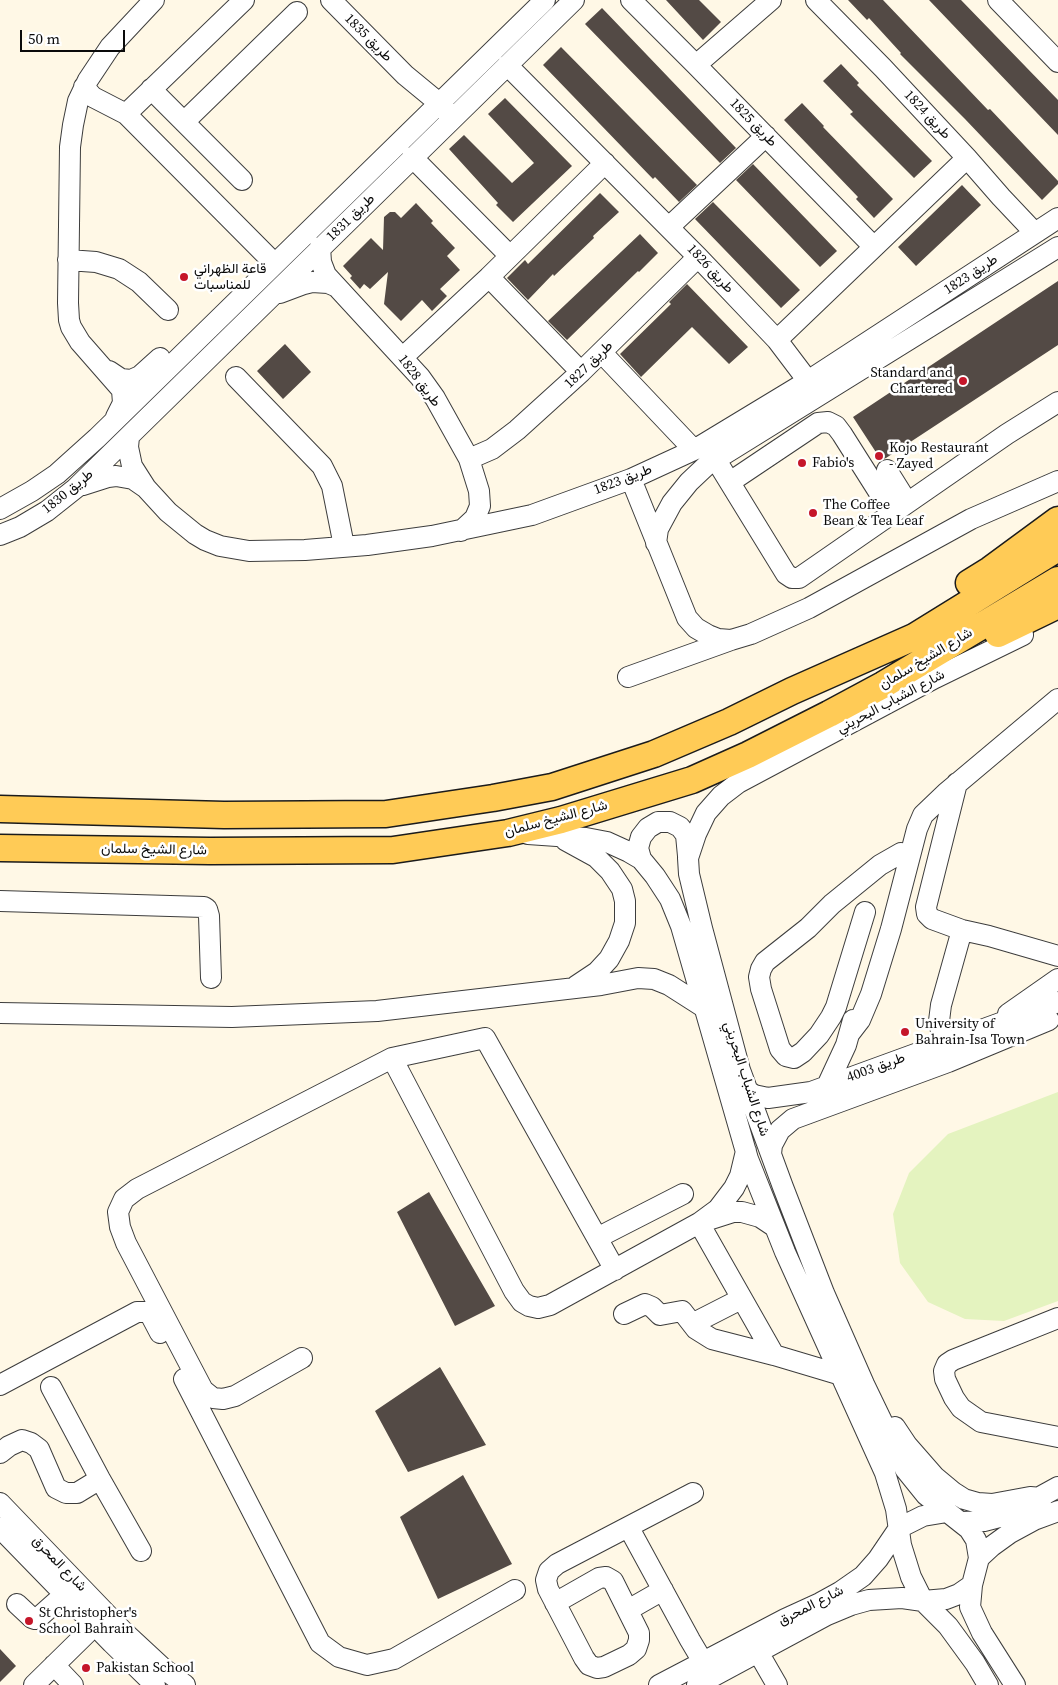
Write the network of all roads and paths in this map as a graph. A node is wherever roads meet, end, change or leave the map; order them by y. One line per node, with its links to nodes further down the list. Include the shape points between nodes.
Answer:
1 (153, 0): 18 (street, via 98,62)
2 (244, 0): 19 (street)
3 (545, 0): 12 (street, طريق 1831)
4 (574, 0): 13 (street, طريق 1831)
5 (588, 0): 13 (street)
6 (631, 0): 15 (street, طريق 1825)
7 (771, 0): 15 (street)
8 (816, 0): 30 (street, طريق 1824)
9 (998, 0): 14 (street)
10 (339, 3): 17 (street, طريق 1835)
11 (297, 12): 25 (street)
12 (529, 16): 20 (street, via 495,33 440,85); 21 (street, طريق 1831)
13 (553, 21): 16 (street, طريق 1831)
14 (1058, 62)
15 (696, 64): 28 (street, طريق 1825)
16 (507, 65): 24 (street, طريق 1831); 31 (street, طريق 1826)
17 (405, 75): 20 (street, طريق 1835); 27 (street, طريق 1835, via 419,102)
18 (84, 87): 22 (street, via 93,97); 26 (street)
19 (151, 89): 23 (street); 25 (street)
20 (423, 89): 21 (street, طريق 1835)
21 (439, 103): 24 (street, طريق 1835); 27 (street, طريق 1831)
22 (107, 104): 23 (street); 26 (street, via 88,111)
23 (126, 114): 42 (street)
24 (452, 118): 29 (street, طريق 1831)
25 (184, 122): 32 (street)
26 (73, 125): 41 (street)
27 (415, 126): 42 (street, طريق 1831)
28 (766, 136): 34 (street); 38 (street, طريق 1825)
29 (412, 157): 37 (street, طريق 1831); 39 (street)
30 (967, 158): 35 (street, طريق 1824); 38 (street)
31 (605, 162): 34 (street, طريق 1826); 39 (street)
32 (242, 180)
33 (1058, 218): 35 (street, طريق 1823)
34 (669, 227): 40 (street, طريق 1826)
35 (1035, 233): 54 (street, طريق 1823)
36 (1058, 246): 60 (street)
37 (320, 247): 44 (street, طريق 1828, via 322,269); 45 (street, طريق 1831)
38 (874, 247): 48 (street)
39 (510, 256): 43 (street)
40 (698, 257): 48 (street, طريق 1826); 49 (street, طريق 1827)
41 (68, 260): 47 (street, via 96,262 119,269 139,282); 51 (street, via 71,327)
42 (275, 264): 46 (street, طريق 1831)
43 (489, 277): 50 (street); 52 (street)
44 (335, 286): 45 (street, via 312,282); 50 (street, طريق 1828)
45 (270, 298): 57 (street, طريق 1831)
46 (229, 309): 51 (street, via 202,320 140,376 131,380 115,376); 56 (street, طريق 1831)
47 (168, 310)
48 (777, 340): 54 (street, طريق 1826)
49 (602, 353): 52 (street, طريق 1827); 58 (street)
50 (402, 357): 59 (street, طريق 1828, via 435,398)
51 (96, 360): 56 (street, via 124,394 122,408)
52 (582, 372): 59 (street, طريق 1827, via 518,430 492,449)
53 (236, 377): 75 (street, via 322,466 332,486)
54 (808, 381): 58 (street, طريق 1823)
55 (1058, 402): 68 (street)
56 (112, 425): 69 (street, طريق 1830, via 57,474)
57 (129, 438): 65 (street, طريق 1830); 66 (street, طريق 1823, via 132,466)
58 (694, 450): 62 (street, طريق 1823)
59 (469, 459): 67 (street, طريق 1828)
60 (716, 460): 64 (street); 74 (street, via 698,472 681,491 664,515)
61 (887, 470): 68 (street)
62 (631, 478): 70 (street, طريق 1823, via 532,515); 74 (street)
63 (1058, 481): 80 (street, via 971,519 809,608)
64 (730, 482): 68 (street, via 818,423 828,422 836,426 872,480); 68 (street, via 786,574 792,578 805,575)
65 (76, 488): 66 (street, طريق 1823, via 116,476 133,480); 73 (street, طريق 1830, via 46,511)
66 (146, 488): 75 (street, طريق 1823, via 195,534 220,546 249,551)
67 (480, 491): 70 (street, طريق 1828, via 492,508); 72 (street, طريق 1828, via 478,512)
68 (899, 507)
69 (0, 509)
70 (509, 520): 72 (street, طريق 1823)
71 (1058, 520): 83 (main road, via 990,570)
72 (461, 531): 75 (street, طريق 1823)
73 (0, 535)
74 (656, 543): 80 (street, via 687,618 708,635)
75 (344, 546)
76 (1058, 548): 83 (main road, شارع الشيخ سلمان, via 914,637)
77 (1058, 580): 82 (main road, شارع الشيخ سلمان)
78 (1058, 605): 82 (main road)
79 (1058, 618): 93 (street, شارع الشباب البحريني, via 935,678 738,783 720,796 706,813)
80 (731, 640): 81 (street)
81 (628, 677)
82 (883, 685): 89 (main road, شارع الشيخ سلمان, via 748,755 692,780)
83 (792, 691): 88 (main road, شارع الشيخ سلمان, via 654,754 552,787 386,814)
84 (1058, 699): 85 (street)
85 (957, 784): 92 (street, via 923,815); 99 (street, via 926,910 932,919)
86 (0, 800): 88 (main road, via 126,805)
87 (0, 809): 88 (main road, شارع الشيخ سلمان)
88 (150, 813)
89 (508, 833): 90 (street, شارع الشباب البحريني); 91 (main road, شارع الشيخ سلمان, via 393,850)
90 (553, 835): 94 (street, شارع الشباب البحريني, via 607,842); 103 (street, via 596,857 622,889 625,902 625,922 620,941 609,959 597,972)
91 (0, 848)
92 (906, 851): 95 (street, via 880,865); 98 (street); 109 (street, via 891,929 871,994 860,1020)
93 (688, 858): 94 (street, via 686,835 680,826 658,822 641,837 638,848); 113 (street, شارع الشباب البحريني, via 708,952)
94 (641, 859): 105 (street, شارع الشباب البحريني, via 670,898)
95 (853, 886): 97 (street); 97 (street, via 808,928 770,957 760,970 761,989 780,1050 786,1056 794,1058 803,1052 831,1017)
96 (0, 901): 101 (street, via 204,907 209,916)
97 (865, 912): 98 (street)
98 (882, 925): 109 (street)
99 (962, 930): 100 (street); 110 (street, via 941,1005 939,1022)
100 (1058, 956)
101 (211, 978)
102 (1058, 978): 108 (street)
103 (572, 988): 105 (street, via 638,978 654,980 669,985); 106 (street, via 367,1011 232,1017)
104 (1058, 1002): 108 (street, طريق 4003)
105 (705, 1008): 115 (street, شارع الشباب البحريني)
106 (0, 1014)
107 (1058, 1016): 110 (street, طريق 4003)
108 (986, 1029): 110 (street, طريق 4003)
109 (850, 1033): 112 (street, via 844,1050)
110 (945, 1053): 112 (street, طريق 4003); 114 (street, طريق 4003)
111 (392, 1058): 120 (street, via 485,1038); 121 (street, via 522,1302 538,1308 550,1305); 128 (street, via 136,1189 124,1199 118,1212 126,1242 203,1390 213,1398 235,1396)
112 (819, 1089): 113 (street, طريق 4003, via 768,1098); 114 (street)
113 (748, 1091): 116 (street, شارع الشباب البحريني)
114 (817, 1112): 116 (street, طريق 4003, via 786,1124 775,1138)
115 (746, 1151): 118 (street, via 734,1188 718,1209); 119 (street, شارع الشباب البحريني)
116 (771, 1154): 126 (street, شارع الشباب البحريني)
117 (683, 1194): 120 (street)
118 (699, 1223): 119 (street, via 742,1212 760,1216); 121 (street); 122 (street)
119 (775, 1227): 129 (street, شارع الشباب البحريني)
120 (598, 1238): 121 (street)
121 (615, 1270)
122 (742, 1299): 125 (street); 127 (street)
123 (624, 1314): 125 (street, via 641,1305 649,1305 660,1315 682,1311)
124 (1058, 1318): 132 (street, via 953,1360 944,1371 958,1403 970,1416 981,1422)
125 (692, 1324): 127 (street, via 712,1340)
126 (840, 1334): 136 (street, via 907,1445 952,1492 964,1499 992,1504); 139 (street, شارع الشباب البحريني, via 905,1469 926,1495)
127 (774, 1356): 129 (street)
128 (302, 1358)
129 (841, 1375): 142 (street, شارع الشباب البحريني, via 885,1473)
130 (0, 1385): 147 (street, via 137,1312 150,1314 320,1643 339,1657 367,1665 394,1659)
131 (51, 1387): 134 (street)
132 (1058, 1437)
133 (0, 1453): 134 (street, via 22,1440 31,1443 39,1449 56,1488 66,1493 77,1492)
134 (100, 1479): 144 (street)
135 (693, 1493): 141 (street)
136 (1052, 1495): 139 (street, شارع المحرق, via 1007,1515 984,1521)
137 (0, 1503): 162 (street, شارع المحرق, via 122,1630)
138 (1058, 1511): 145 (street, via 1010,1533)
139 (955, 1517): 142 (street, شارع المحرق, via 923,1516); 145 (street, شارع الشباب البحريني, via 969,1528 976,1540)
140 (0, 1528): 161 (street, شارع المحرق)
141 (629, 1528): 148 (street); 151 (street, via 556,1564 549,1571 546,1580)
142 (899, 1528): 149 (street, شارع الشباب البحريني, via 905,1562); 156 (street, شارع المحرق, via 863,1576 840,1592)
143 (0, 1544): 150 (street)
144 (142, 1551)
145 (979, 1558): 146 (street, شارع الشباب البحريني)
146 (972, 1585): 149 (street, شارع المحرق, via 946,1599); 167 (street, شارع الشباب البحريني, via 970,1607 975,1620)
147 (515, 1590)
148 (663, 1590): 153 (street); 156 (street)
149 (923, 1601): 155 (street, شارع المحرق, via 902,1598 851,1605); 166 (street, شارع الشباب البحريني, via 948,1626)
150 (56, 1602): 152 (street, via 35,1619); 154 (street)
151 (555, 1603): 153 (street, via 599,1578 606,1578 613,1581); 153 (street, via 584,1658 597,1668 636,1649 639,1633)
152 (17, 1604)
153 (628, 1610)
154 (87, 1634): 157 (street); 160 (street)
155 (758, 1652): 164 (street, شارع المحرق); 165 (street)
156 (703, 1662): 163 (street, شارع المحرق)
157 (54, 1666): 158 (street); 159 (street)
158 (34, 1685)
159 (73, 1685)
160 (138, 1685)
161 (155, 1685)
162 (185, 1685)
163 (659, 1685)
164 (697, 1685)
165 (777, 1685)
166 (988, 1685)
167 (1015, 1685)

